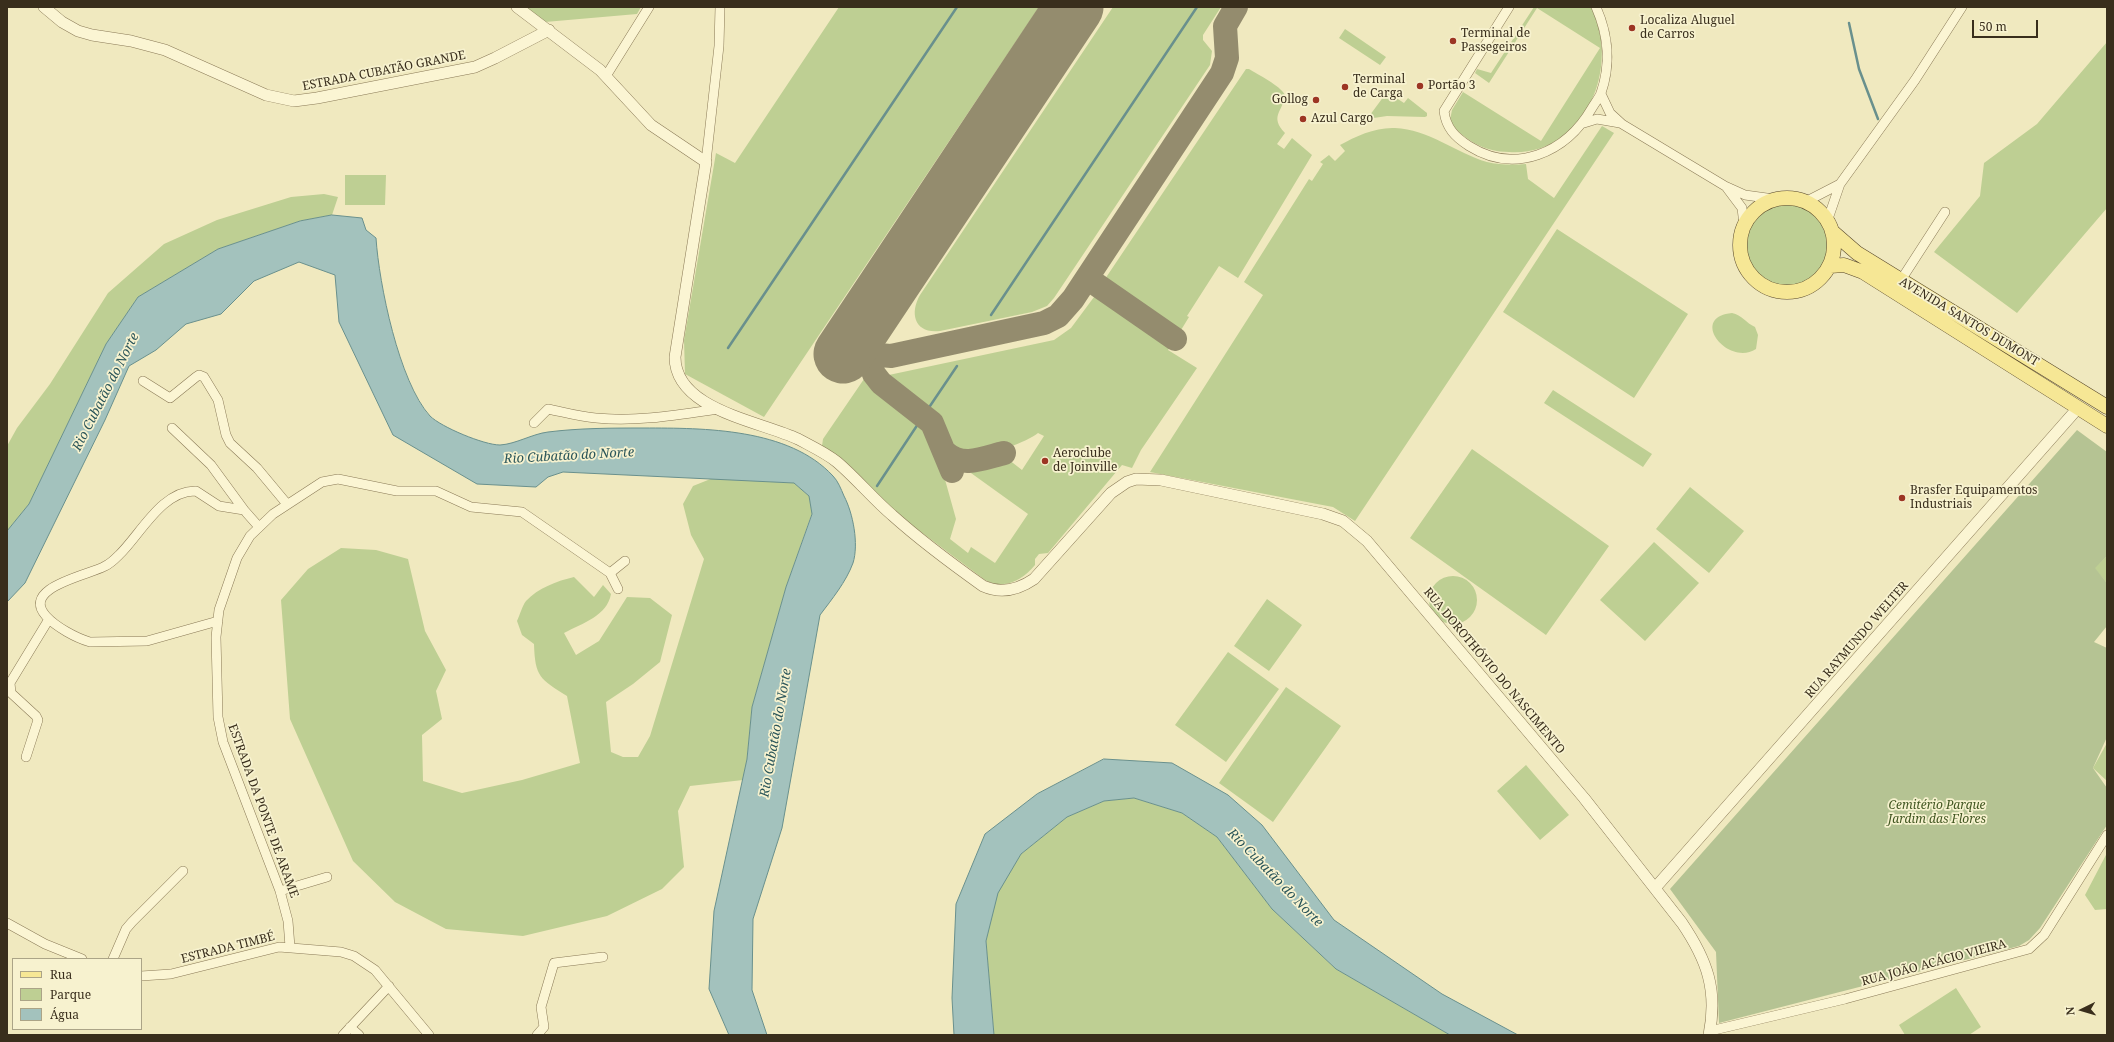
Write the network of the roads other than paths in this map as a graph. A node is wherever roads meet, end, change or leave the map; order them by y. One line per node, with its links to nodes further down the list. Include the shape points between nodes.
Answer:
1 (44, 7): 8 (street, ESTRADA CUBATÃO GRANDE, via 62,22 78,30 149,45 180,56 266,95 294,100 318,98 475,67)
2 (517, 7): 8 (street)
3 (648, 7): 9 (street)
4 (720, 7): 13 (street, via 719,46)
5 (1509, 7): 11 (street, via 1444,111 1450,131 1480,153 1513,160 1554,148 1574,134)
6 (1596, 7): 10 (street, via 1608,52)
7 (1962, 7): 14 (street, via 1915,80)
8 (549, 30): 9 (street)
9 (606, 76): 13 (street, via 651,125)
10 (1601, 94): 11 (street); 12 (street, via 1610,113)
11 (1584, 123): 12 (street, via 1597,119)
12 (1622, 124): 15 (street)
13 (706, 162): 27 (street, via 676,347 675,367 684,386)
14 (1840, 184): 17 (street); 19 (street)
15 (1725, 186): 16 (street, via 1745,195); 20 (street, via 1742,208)
16 (1774, 199): 17 (main road, via 1789,197); 20 (main road, via 1761,205)
17 (1807, 201): 19 (main road)
18 (1945, 212): 23 (street)
19 (1828, 219): 21 (main road)
20 (1744, 225): 22 (main road, via 1740,253 1754,279 1766,288 1780,292 1795,292 1810,287 1822,278)
21 (1834, 233): 22 (main road, via 1835,250); 23 (main road, AVENIDA SANTOS DUMONT, via 1850,248)
22 (1830, 266): 26 (main road, AVENIDA SANTOS DUMONT, via 1844,265 1863,272)
23 (1900, 280): 25 (main road, AVENIDA SANTOS DUMONT)
24 (142, 381): 31 (street, via 170,398 199,375 204,377 218,400 230,443 257,468)
25 (2107, 407)
26 (2078, 408): 29 (main road, AVENIDA SANTOS DUMONT); 43 (street, RUA RAYMUNDO WELTER)
27 (718, 409): 28 (street, via 631,420 595,418 548,409); 43 (street, RUA DOROTHÓVIO DO NASCIMENTO, via 785,433 830,457 912,532 983,586 997,591 1019,587 1034,578 1111,493 1136,479 1160,480 1334,517 1353,528 1367,541 1553,761)
28 (534, 423)
29 (2107, 426)
30 (172, 428): 32 (street, via 211,465)
31 (287, 504): 33 (street, ESTRADA DA PONTE DE ARAME); 35 (street, ESTRADA DA PONTE DE ARAME, via 314,486 338,479 397,491 436,492 471,507 522,512)
32 (244, 510): 33 (street); 37 (street, via 218,506 191,490 174,497 144,524 113,561 50,588 44,593 41,606)
33 (259, 527): 38 (street, ESTRADA DA PONTE DE ARAME, via 250,536 237,558)
34 (626, 561): 35 (street)
35 (610, 573): 36 (street)
36 (618, 590)
37 (49, 619): 38 (street, via 83,640 100,642 147,641); 39 (street, via 9,688 38,720)
38 (218, 621): 44 (street, ESTRADA DA PONTE DE ARAME, via 216,667 219,727)
39 (26, 756)
40 (2107, 835): 53 (street, RUA JOÃO ACÁCIO VIEIRA, via 2044,935 2029,949)
41 (183, 871): 49 (street, via 126,929)
42 (327, 877): 44 (street)
43 (1655, 888): 53 (street, RUA DOROTHÓVIO DO NASCIMENTO, via 1690,934 1706,966 1712,997)
44 (280, 891): 46 (street, ESTRADA DA PONTE DE ARAME, via 288,921)
45 (7, 923): 48 (street, via 45,944)
46 (290, 947): 50 (street, ESTRADA TIMBÉ, via 263,950 171,974); 51 (street, ESTRADA TIMBÉ, via 331,950 354,956 375,970)
47 (602, 957): 57 (street, via 554,963 541,1007 544,1027)
48 (80, 958)
49 (113, 958)
50 (142, 976)
51 (389, 986): 52 (street); 56 (street, ESTRADA TIMBÉ)
52 (350, 1027): 54 (street); 55 (street)
53 (1709, 1033)
54 (343, 1035)
55 (359, 1035)
56 (430, 1035)
57 (537, 1035)

